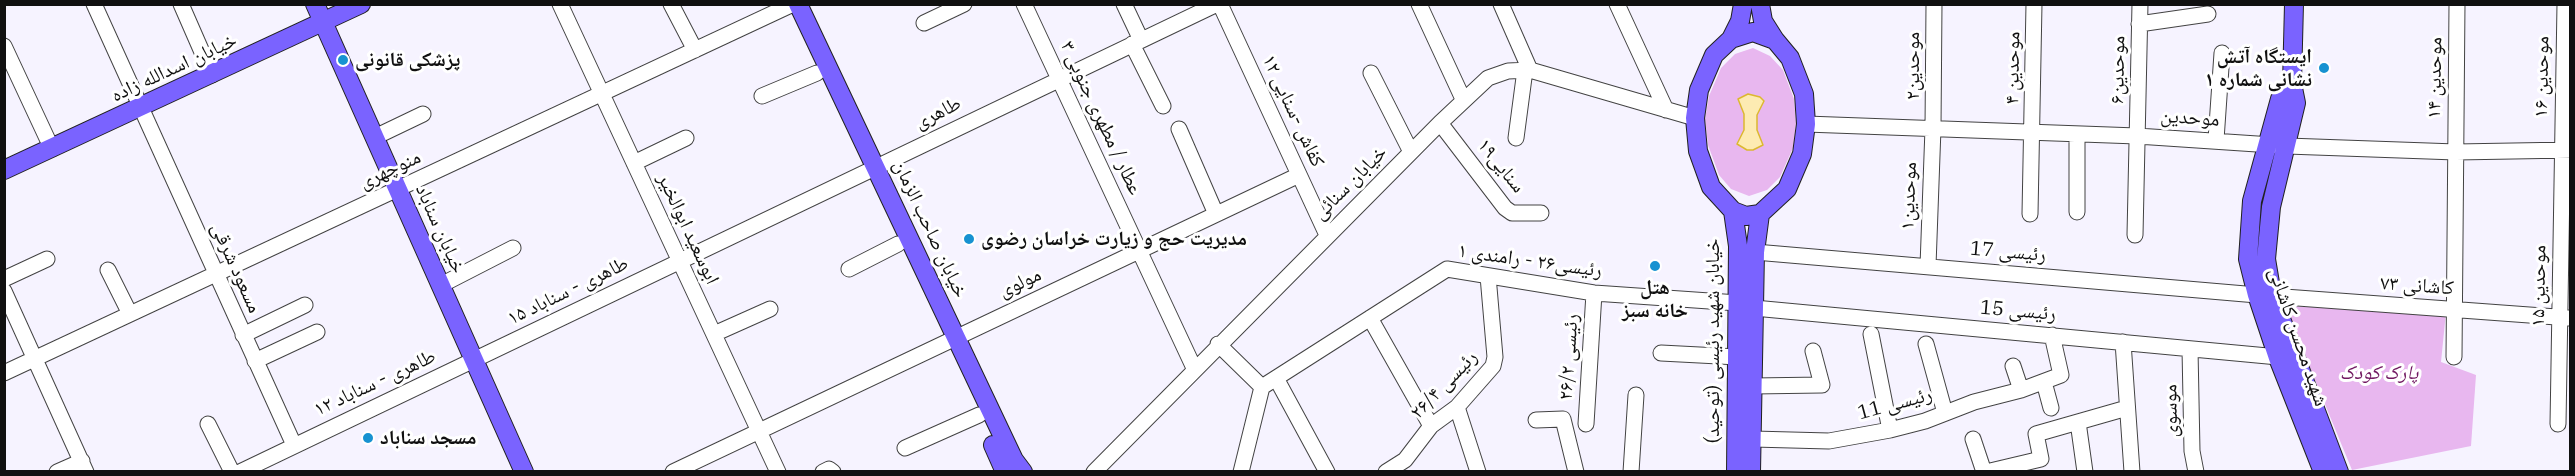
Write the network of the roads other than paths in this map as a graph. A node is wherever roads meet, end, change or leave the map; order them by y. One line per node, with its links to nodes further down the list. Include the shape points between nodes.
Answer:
1 (94, 4): 43 (street, مسعود شرقی)
2 (181, 4): 37 (street)
3 (361, 4): 24 (main road, خیابان اسدالله زاده)
4 (560, 4): 39 (street, ابوسعید ابوالخیر)
5 (671, 4): 32 (street)
6 (964, 4): 25 (street)
7 (1024, 4): 38 (street, عطار / مطهری جنوبی ۳)
8 (1125, 4): 29 (street)
9 (1218, 4): 29 (street, طاهری); 66 (street, کفاش -سنایی ۱۲)
10 (1419, 4): 41 (street)
11 (1502, 4): 34 (street)
12 (1617, 4): 44 (street)
13 (1743, 4): 27 (main road)
14 (1760, 4): 28 (main road, via 1763,21)
15 (1934, 4): 49 (street, موحدین۲)
16 (2034, 4): 51 (street, موحدین ۴)
17 (2140, 4): 26 (street, موحدین۶)
18 (2294, 4): 58 (main road, شهید محسن کاشانی, via 2292,83 2280,99)
19 (2457, 4): 62 (street, موحدین ۱۴)
20 (2565, 4): 60 (street, موحدین ۱۶)
21 (316, 5): 24 (main road, خیابان سناباد); 30 (main road, via 304,23)
22 (790, 5): 32 (street, منوچهری); 35 (main road, خیابان صاحب الزمان); 64 (main road, خیابان صاحب الزمان)
23 (2208, 14): 26 (street)
24 (323, 22): 30 (main road, خیابان اسدالله زاده); 54 (main road, خیابان سناباد)
25 (924, 23)
26 (2139, 24): 53 (street, موحدین۶)
27 (1731, 39): 28 (main road, via 1753,32); 46 (main road, via 1714,55 1705,74)
28 (1775, 40): 48 (main road, via 1799,77)
29 (1136, 42): 38 (street, طاهری); 42 (street)
30 (277, 45): 37 (main road, خیابان اسدالله زاده)
31 (4, 46): 59 (street)
32 (695, 50): 39 (street, منوچهری)
33 (2222, 53): 57 (street)
34 (1527, 70): 41 (street, خیابان سنائی, via 1488,78); 44 (street, خیابان سنائی); 56 (street)
35 (817, 73): 40 (street); 64 (main road, خیابان صاحب الزمان)
36 (1371, 73): 61 (street)
37 (212, 75): 43 (main road, خیابان اسدالله زاده)
38 (1059, 78): 64 (street, طاهری); 78 (street, عطار / مطهری جنوبی ۳)
39 (601, 93): 63 (street, ابوسعید ابوالخیر); 67 (street, منوچهری)
40 (762, 96)
41 (1463, 99): 47 (street, خیابان سنائی)
42 (1163, 106)
43 (142, 108): 59 (main road, خیابان اسدالله زاده); 85 (street, مسعود شرقی)
44 (1666, 110): 46 (street, خیابان سنائی)
45 (423, 114): 54 (street)
46 (1695, 118): 68 (main road, via 1702,168 1711,187)
47 (1440, 123): 61 (street, خیابان سنائی); 70 (street, سنایی۱۹, via 1505,207 1512,213)
48 (1806, 124): 49 (street, موحدین); 72 (main road, via 1802,154 1787,189)
49 (1933, 128): 51 (street, موحدین); 82 (street, موحدین۱)
50 (1179, 129): 71 (street)
51 (2033, 132): 52 (street, موحدین); 73 (street, موحدین ۴)
52 (2077, 134): 53 (street, موحدین); 69 (street)
53 (2137, 136): 57 (street, موحدین); 74 (street, موحدین۶)
54 (375, 137): 67 (main road, خیابان سناباد)
55 (686, 138): 63 (street)
56 (1516, 138)
57 (2216, 140): 58 (street, موحدین)
58 (2278, 146): 62 (street, موحدین); 91 (main road, شهید محسن کاشانی)
59 (52, 149): 65 (main road, خیابان اسدالله زاده)
60 (2566, 150): 62 (street, موحدین); 97 (street, موحدین ۱۵)
61 (1411, 152): 75 (street, خیابان سنائی)
62 (2456, 152): 95 (street, موحدین ۱۴)
63 (634, 163): 81 (street, ابوسعید ابوالخیر)
64 (869, 169): 76 (main road, خیابان صاحب الزمان); 81 (street, طاهری); 104 (main road, خیابان صاحب الزمان)
65 (4, 170)
66 (1299, 176): 71 (street, مولوی); 75 (street, کفاش -سنایی ۱۲)
67 (398, 189): 85 (street, منوچهری); 88 (main road, خیابان سناباد)
68 (1734, 211): 72 (main road, via 1746,216); 93 (main road, خیابان شهید رئیسی (توحید))
69 (2077, 212)
70 (1541, 213)
71 (1216, 214): 78 (street, مولوی)
72 (1760, 214): 79 (main road, خیابان شهید رئیسی (توحید))
73 (2030, 214)
74 (2134, 235)
75 (1327, 236): 106 (street, خیابان سنائی)
76 (898, 244): 83 (street); 104 (main road, خیابان صاحب الزمان)
77 (513, 248): 88 (street)
78 (1139, 250): 104 (street, مولوی); 118 (street, عطار / مطهری جنوبی ۳)
79 (1755, 252): 82 (street, رئیسی 17); 93 (main road, خیابان شهید رئیسی (توحید))
80 (47, 259): 87 (street)
81 (680, 261): 100 (street, ابوسعید ابوالخیر); 115 (street, طاهری - سناباد ۱۵)
82 (1928, 266): 91 (street, رئیسی 17)
83 (849, 268)
84 (108, 270): 96 (street)
85 (216, 275): 96 (street, منوچهری); 102 (street, مسعود شرقی)
86 (1488, 276): 90 (street, رئیسی۲۶ - رامندی ۱); 98 (street, رئیسی۲۶ - رامندی ۱, via 1447,269); 126 (street, رئیسی ۲۶/۴, via 1495,362)
87 (4, 279)
88 (441, 285): 115 (main road, خیابان سناباد)
89 (4, 291): 113 (street)
90 (1594, 293): 93 (street, رئیسی۲۶ - رامندی ۱); 134 (street, رئیسی ۲۶/۲)
91 (2264, 295): 95 (street, کاشانی ۷۳); 114 (main road, شهید محسن کاشانی)
92 (304, 306): 102 (street)
93 (1746, 306): 103 (street, رئیسی 15); 111 (main road, خیابان شهید رئیسی (توحید)); 122 (main road, خیابان شهید رئیسی (توحید))
94 (770, 309): 100 (street)
95 (2454, 310): 97 (street, کاشانی ۷۳); 112 (street, موحدین ۱۴)
96 (130, 314): 113 (street, منوچهری)
97 (2565, 317): 135 (street, موحدین ۱۵)
98 (1370, 318): 120 (street, رئیسی۲۶ - رامندی ۱); 136 (street)
99 (317, 332): 116 (street)
100 (714, 334): 137 (street, ابوسعید ابوالخیر)
101 (1871, 334): 138 (street)
102 (243, 335): 116 (street, مسعود شرقی)
103 (2052, 335): 105 (street, رئیسی 15); 121 (street, via 2061,375)
104 (950, 339): 130 (main road, خیابان صاحب الزمان); 137 (street, مولوی); 154 (main road, خیابان صاحب الزمان)
105 (2123, 342): 108 (street, رئیسی 15); 128 (street)
106 (1218, 344): 118 (street, خیابان سنائی); 123 (street)
107 (1926, 344): 129 (street)
108 (2190, 349): 114 (street, رئیسی 15); 167 (street, موسوی, via 2192,451)
109 (1813, 351): 122 (street, via 1822,385)
110 (1661, 353): 111 (street)
111 (1738, 357): 162 (main road, خیابان شهید رئیسی (توحید))
112 (2454, 357)
113 (35, 358): 119 (street, منوچهری); 143 (street)
114 (2287, 358): 168 (main road, شهید محسن کاشانی); 169 (main road)
115 (474, 360): 141 (street, طاهری - سناباد ۱۲); 148 (main road, خیابان سناباد)
116 (255, 361): 141 (street, مسعود شرقی)
117 (2013, 366): 124 (street)
118 (1194, 368): 155 (street, خیابان سنائی)
119 (4, 373)
120 (1276, 378): 123 (street, رئیسی۲۶ - رامندی ۱); 157 (street)
121 (2044, 382): 124 (street, رئیسی 11); 127 (street)
122 (1754, 386): 139 (main road, خیابان شهید رئیسی (توحید))
123 (1262, 387): 156 (street)
124 (2021, 390): 129 (street, رئیسی 11)
125 (1636, 395): 161 (street)
126 (1457, 407): 136 (street, رئیسی ۲۶/۴); 159 (street)
127 (2051, 408)
128 (2127, 408): 132 (street); 166 (street)
129 (1946, 413): 138 (street, رئیسی 11)
130 (979, 415): 142 (street); 153 (main road, خیابان صاحب الزمان)
131 (1536, 420): 160 (street, via 1563,419)
132 (2078, 422): 144 (street, via 2036,434 2041,459); 165 (street)
133 (208, 424): 146 (street)
134 (1586, 424)
135 (2558, 424)
136 (1431, 426): 158 (street, رئیسی ۲۶/۴, via 1405,460)
137 (759, 430): 149 (street, مولوی); 150 (street, ابوسعید ابوالخیر)
138 (1890, 430): 139 (street, رئیسی 11, via 1829,441)
139 (1753, 439): 163 (main road, خیابان شهید رئیسی (توحید))
140 (1973, 439): 164 (street)
141 (294, 445): 147 (street)
142 (905, 448)
143 (84, 466): 145 (street)
144 (2013, 469): 164 (street)
145 (57, 471)
146 (232, 471)
147 (240, 471)
148 (524, 471)
149 (673, 471)
150 (778, 471)
151 (823, 471): 152 (street)
152 (833, 471)
153 (1005, 471)
154 (1023, 471)
155 (1094, 471)
156 (1241, 471)
157 (1327, 471)
158 (1386, 471)
159 (1478, 471)
160 (1576, 471)
161 (1631, 471)
162 (1736, 471)
163 (1751, 471)
164 (1985, 471)
165 (2085, 471)
166 (2132, 471)
167 (2196, 471)
168 (2323, 471)
169 (2339, 471)

